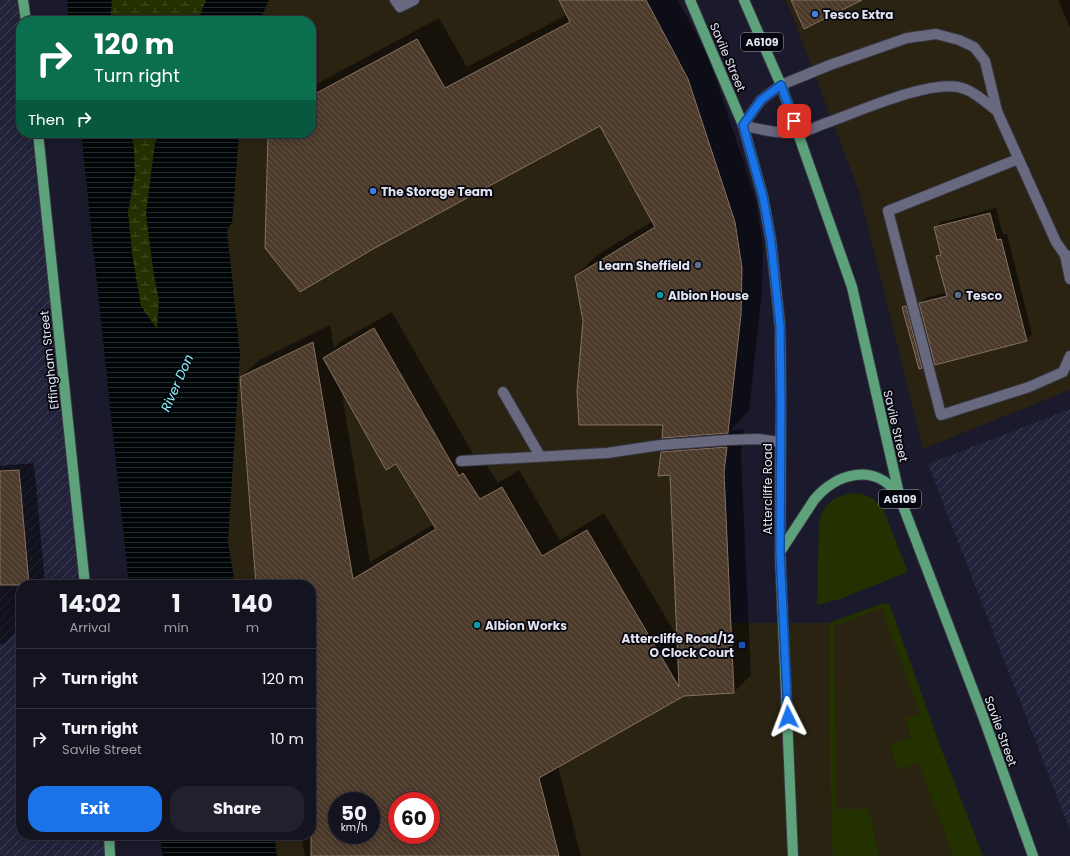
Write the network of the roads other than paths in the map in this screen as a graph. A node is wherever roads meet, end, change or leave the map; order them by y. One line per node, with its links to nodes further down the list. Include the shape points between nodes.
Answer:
1 (24, 0): 6 (main road)
2 (414, 0): 5 (lane)
3 (690, 0): 9 (main road, Savile Street)
4 (744, 0): 7 (main road, Savile Street / A6109)
5 (398, 4)
6 (26, 16)
7 (781, 85): 8 (lane, via 907,38 936,34 974,47 985,61); 9 (lane, via 761,100); 10 (main road, Savile Street / A6109)
8 (997, 111): 10 (lane, via 976,94 958,87 941,87 882,102); 12 (lane)
9 (743, 125): 10 (lane, via 768,132); 17 (main road, Attercliffe Road, via 763,197 771,241 780,326)
10 (798, 133): 20 (main road, Savile Street / A6109, via 852,288)
11 (39, 138): 22 (main road, Effingham Street)
12 (1018, 159): 13 (lane, via 1056,242); 15 (lane, via 888,211 941,415 1029,387 1063,372)
13 (1068, 256): 14 (lane)
14 (1070, 279)
15 (1070, 356)
16 (503, 392): 18 (lane)
17 (780, 442): 18 (lane, via 758,439 727,440 661,445 607,453); 21 (main road, Attercliffe Road)
18 (540, 456): 19 (lane)
19 (461, 461)
20 (900, 498): 21 (main road, via 887,483 870,475 855,475 833,482 820,492); 26 (main road, Savile Street / A6109)
21 (780, 552): 25 (main road, Attercliffe Road)
22 (84, 580)
23 (109, 840): 24 (main road)
24 (110, 856)
25 (793, 856)
26 (1033, 856)

